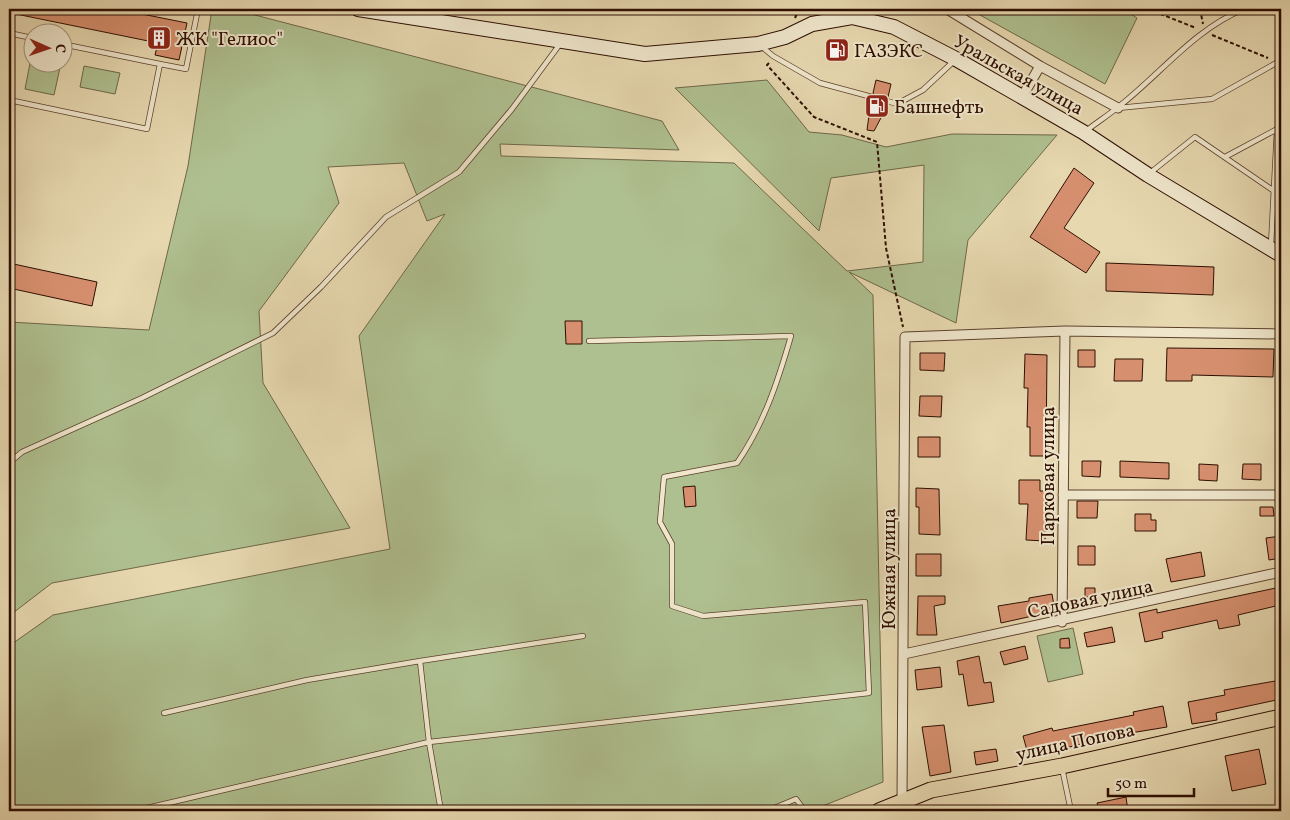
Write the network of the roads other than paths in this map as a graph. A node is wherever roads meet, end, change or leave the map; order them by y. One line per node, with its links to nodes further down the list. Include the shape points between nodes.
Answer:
1 (198, 9): 12 (lane, via 186,69)
2 (358, 9): 7 (street, Уральская улица)
3 (947, 9): 13 (street)
4 (1244, 9): 18 (lane, via 1222,18 1204,31)
5 (9, 33): 6 (lane)
6 (22, 36)
7 (562, 41): 8 (street, Уральская улица, via 645,54); 28 (lane, via 512,109 459,172 386,217 273,333 142,398 22,452)
8 (758, 44): 10 (street, Уральская улица, via 812,24 852,17 894,27); 14 (lane, via 820,83)
9 (72, 46): 12 (lane)
10 (956, 59): 15 (street, Уральская улица); 17 (lane, via 924,90 897,104)
11 (1278, 62): 18 (lane, via 1212,99)
12 (160, 64): 16 (lane, via 147,128)
13 (1040, 66): 15 (street); 18 (street)
14 (872, 97)
15 (1022, 97): 20 (street, Уральская улица)
16 (9, 100)
17 (887, 101)
18 (1118, 108): 20 (lane)
19 (1279, 128): 21 (lane); 23 (lane)
20 (1083, 132): 22 (street, Уральская улица)
21 (1225, 157): 22 (lane, via 1195,136); 23 (lane)
22 (1148, 175): 24 (street, Уральская улица)
23 (1274, 191): 24 (lane)
24 (1276, 252)
25 (1065, 332): 26 (street); 29 (street, Парковая улица); 34 (street, Южная улица, via 905,337)
26 (1281, 334)
27 (589, 341): 38 (lane, via 791,336 766,412 754,439 737,463 664,477 660,522 672,544 672,606 703,616 866,602 869,693)
28 (9, 463)
29 (1063, 495): 30 (street); 32 (street, Парковая улица)
30 (1281, 495)
31 (1281, 572): 32 (street, Садовая улица)
32 (1062, 622): 34 (street, Садовая улица)
33 (583, 636): 35 (lane)
34 (904, 654): 40 (street, Южная улица)
35 (420, 661): 36 (lane, via 306,680); 38 (lane)
36 (164, 714)
37 (1281, 717): 39 (main road, улица Попова)
38 (429, 742): 41 (lane); 42 (lane)
39 (1062, 766): 40 (main road, улица Попова, via 931,790); 46 (lane)
40 (902, 800): 45 (main road, улица Попова)
41 (134, 811)
42 (441, 811)
43 (767, 811): 44 (lane, via 796,799)
44 (805, 811)
45 (879, 811)
46 (1071, 811)

